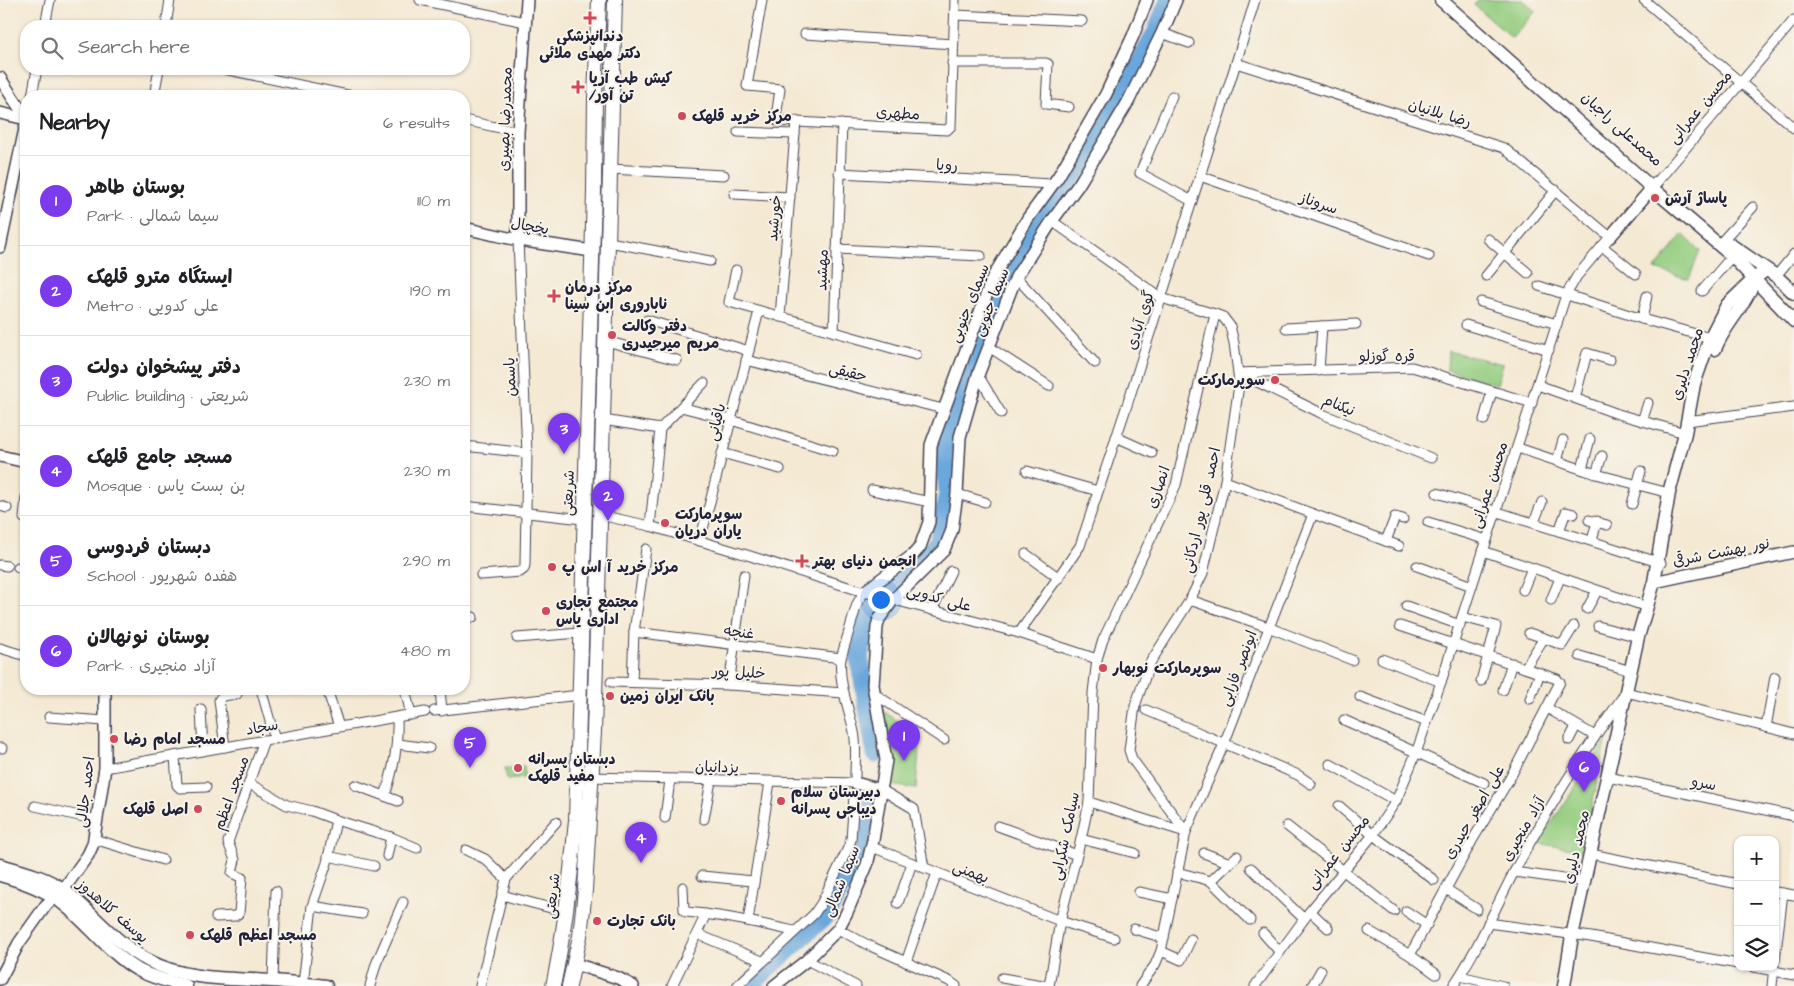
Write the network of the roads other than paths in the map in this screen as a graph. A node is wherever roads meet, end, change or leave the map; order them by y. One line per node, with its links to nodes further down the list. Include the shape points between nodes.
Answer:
1 (50, 0): 17 (street)
2 (170, 0): 18 (street)
3 (420, 0): 15 (street)
4 (527, 0): 21 (street, محمدرضا بصیری)
5 (599, 0): 71 (main road, شریعتی)
6 (615, 0): 49 (main road, شریعتی)
7 (762, 0): 42 (street, مطهری, via 748,86 780,90 776,118 778,121)
8 (955, 0): 16 (street, مطهری)
9 (1147, 0): 53 (street, سیمای جنوبی, via 1106,94)
10 (1176, 0): 23 (street, سیما جنوبی)
11 (1255, 0): 27 (street, گوی آبادی)
12 (1441, 0): 54 (main road, محمدعلی راجیان)
13 (1451, 0): 54 (main road, محمدعلی راجیان)
14 (1644, 0): 32 (street)
15 (431, 1): 21 (street)
16 (955, 15): 20 (street); 25 (street, مطهری)
17 (46, 20)
18 (167, 20)
19 (1794, 20): 32 (street, محسن عمرانی)
20 (1082, 21)
21 (525, 22): 45 (street, محمدرضا بصیری)
22 (805, 34): 25 (street)
23 (1162, 34): 24 (street); 60 (street, سیما جنوبی, via 1128,102 1079,184)
24 (1189, 43)
25 (953, 44): 26 (street, مطهری)
26 (952, 63): 37 (street, via 1046,62 1046,104); 43 (street, مطهری, via 951,126 947,130)
27 (1236, 63): 52 (street, گوی آبادی); 55 (street, رضا بلانیان, via 1504,148)
28 (36, 75): 33 (street)
29 (158, 75): 34 (street)
30 (252, 75): 35 (street)
31 (0, 78): 38 (street)
32 (1741, 83): 44 (street); 54 (street, محسن عمرانی)
33 (33, 90)
34 (155, 90)
35 (324, 90)
36 (1172, 96): 58 (street, via 1140,173)
37 (1069, 107)
38 (20, 109)
39 (0, 113): 40 (street)
40 (20, 117)
41 (470, 121): 45 (street)
42 (796, 121): 43 (street, مطهری); 47 (street, خورشید)
43 (842, 124): 50 (street, مهشید)
44 (1794, 128)
45 (518, 132): 65 (street, محمدرضا بصیری)
46 (738, 132): 47 (street)
47 (795, 134): 57 (street, خورشید)
48 (20, 150): 61 (street)
49 (610, 168): 51 (street); 67 (main road, شریعتی)
50 (839, 173): 53 (street, رویا); 70 (street, مهشید)
51 (724, 175)
52 (1200, 176): 58 (street, گوی آبادی); 75 (street, سروناز)
53 (1052, 184): 126 (street, سیمای جنوبی, via 993,277)
54 (1654, 185): 63 (street, محسن عمرانی); 66 (main road, محمدعلی راجیان); 76 (main road, محمدعلی راجیان)
55 (1556, 190): 63 (street, رضا بلانیان); 72 (street)
56 (734, 194): 57 (street)
57 (790, 197): 94 (street, خورشید)
58 (1192, 201): 90 (street, گوی آبادی)
59 (1753, 207): 66 (street)
60 (1052, 221): 83 (street, سیما جنوبی); 90 (street)
61 (2, 227): 69 (street)
62 (470, 229): 65 (street, یخچال)
63 (1610, 237): 68 (street, محسن عمرانی)
64 (1488, 239): 72 (street)
65 (518, 240): 71 (street, یخچال); 140 (street, یاسمن)
66 (1723, 240): 80 (main road, محمدعلی راجیان)
67 (608, 246): 71 (main road); 77 (street); 105 (main road, شریعتی)
68 (1602, 246): 81 (street); 88 (street, محسن عمرانی)
69 (0, 247)
70 (837, 249): 74 (street); 103 (street, مهشید)
71 (592, 251): 171 (main road, شریعتی)
72 (1504, 254): 79 (street); 82 (street)
73 (1794, 254): 80 (street)
74 (981, 256)
75 (1429, 256)
76 (1732, 256): 84 (main road, محمدعلی راجیان); 86 (street)
77 (710, 261)
78 (736, 270): 92 (street, via 729,302)
79 (1528, 273)
80 (1771, 273): 84 (main road); 87 (main road, محمدعلی راجیان)
81 (1636, 274)
82 (1486, 276)
83 (1016, 277): 106 (street, سیما جنوبی); 113 (street)
84 (1755, 278): 97 (main road, محمدعلی راجیان); 104 (main road, محمد دلیری, via 1727,305); 132 (main road, محمد دلیری, via 1750,292 1719,338)
85 (1539, 286): 88 (street)
86 (1702, 291)
87 (1794, 292)
88 (1566, 295): 95 (street); 99 (street, محسن عمرانی)
89 (1647, 296): 95 (street)
90 (1161, 298): 93 (street); 134 (street, گوی آبادی)
91 (1481, 302): 99 (street)
92 (759, 311): 94 (street); 108 (street, باقیانی)
93 (1216, 314): 115 (street, احمد قلی پور اردکانی, via 1230,326); 225 (street, انصاری, via 1176,484)
94 (780, 317): 103 (street)
95 (1642, 319): 104 (street)
96 (647, 320): 108 (street)
97 (1794, 321)
98 (1356, 324): 101 (street)
99 (1557, 324): 107 (street, محسن عمرانی)
100 (1466, 325): 107 (street)
101 (1322, 326): 102 (street); 114 (street)
102 (1286, 328)
103 (834, 332): 109 (street)
104 (1710, 338): 132 (main road, محمد دلیری, via 1694,384)
105 (606, 341): 110 (street); 128 (main road, شریعتی)
106 (989, 347): 116 (street, سیما جنوبی); 119 (street)
107 (1549, 350): 118 (street, محسن عمرانی)
108 (749, 351): 111 (street, باقیانی)
109 (916, 355)
110 (676, 360)
111 (746, 360): 126 (street, حقیقی); 129 (street, باقیانی)
112 (1610, 360): 121 (street, via 1587,353)
113 (1095, 363)
114 (1319, 371): 115 (street, قره گوزلو); 120 (street, قره گوزلو, via 1412,368)
115 (1238, 373): 145 (street, نیکنام, via 1325,415); 153 (street, احمد قلی پور اردکانی, via 1239,385)
116 (978, 375): 127 (street); 159 (street, سیما جنوبی, via 960,437)
117 (704, 383): 124 (street)
118 (1538, 385): 121 (street); 122 (street, محسن عمرانی)
119 (1049, 386)
120 (1492, 391): 122 (street, قره گوزلو); 130 (street)
121 (1575, 398): 131 (street)
122 (1532, 403): 138 (street, محسن عمرانی)
123 (1648, 404): 131 (street)
124 (681, 407): 129 (street); 133 (street)
125 (1794, 407): 132 (street)
126 (943, 410): 160 (street, سیمای جنوبی, via 930,450)
127 (1001, 413)
128 (603, 420): 133 (street); 169 (main road, شریعتی)
129 (731, 420): 139 (street); 141 (street, باقیانی)
130 (1484, 420)
131 (1642, 421): 132 (street)
132 (1688, 424): 158 (main road, محمد دلیری); 186 (main road, محمد دلیری)
133 (660, 429): 174 (street)
134 (1116, 437): 142 (street); 156 (street, گوی آبادی)
135 (1590, 439): 149 (street)
136 (1563, 440): 147 (street)
137 (470, 447): 140 (street)
138 (1518, 448): 147 (street); 165 (street, محسن عمرانی)
139 (833, 452)
140 (527, 453): 166 (street, یاسمن)
141 (722, 453): 148 (street); 178 (street, باقیانی)
142 (1152, 453)
143 (0, 456): 146 (street)
144 (1602, 456): 152 (street)
145 (1431, 458)
146 (20, 461)
147 (1557, 461): 149 (street)
148 (780, 468)
149 (1582, 469): 152 (street)
150 (1027, 471): 156 (street)
151 (1642, 471): 154 (street)
152 (1596, 474): 154 (street)
153 (1224, 481): 167 (street); 200 (street, احمد قلی پور اردکانی, via 1203,573)
154 (1638, 485): 158 (street); 163 (street)
155 (872, 490): 160 (street)
156 (1098, 492): 192 (street, گوی آبادی, via 1080,546)
157 (1437, 492): 165 (street)
158 (1669, 492): 186 (main road, محمد دلیری)
159 (957, 494): 161 (street); 199 (street, سیما جنوبی, via 952,530 944,550)
160 (930, 502): 198 (street, سیمای جنوبی, via 929,522 920,547)
161 (985, 502)
162 (1542, 502): 173 (street)
163 (1632, 504)
164 (470, 507): 166 (street)
165 (1496, 511): 173 (street); 177 (street, محسن عمرانی)
166 (527, 513): 171 (street); 190 (street, یاسمن, via 524,569)
167 (1313, 514): 179 (street); 210 (street, ابونصر فارابی)
168 (1574, 514): 176 (street, via 1566,512)
169 (600, 516): 174 (street, علی کدویی); 279 (main road, شریعتی, via 595,698)
170 (1403, 519): 179 (street, via 1395,517)
171 (584, 520): 213 (main road, شریعتی)
172 (1428, 522): 177 (street)
173 (1534, 522): 176 (street)
174 (650, 526): 178 (street, علی کدویی)
175 (1607, 526): 180 (street, via 1593,520)
176 (1560, 530): 180 (street)
177 (1487, 540): 183 (street, محسن عمرانی)
178 (700, 541): 198 (street, علی کدویی)
179 (1386, 541): 181 (street)
180 (1592, 541): 186 (street)
181 (1399, 546)
182 (646, 549): 211 (street)
183 (1483, 551): 188 (street); 195 (street, محسن عمرانی)
184 (1794, 552): 194 (street, نور بهشت شرقی)
185 (1026, 554): 192 (street)
186 (1661, 563): 194 (main road, محمد دلیری)
187 (1417, 566): 195 (street)
188 (1532, 568): 193 (street); 196 (street)
189 (951, 571): 205 (street)
190 (481, 575)
191 (744, 575): 219 (street)
192 (1059, 578): 214 (street, گوی آبادی)
193 (1560, 578): 197 (street); 201 (street)
194 (1657, 581): 203 (main road, محمد دلیری); 240 (main road, محمد دلیری, via 1656,598)
195 (1472, 586): 206 (street, محسن عمرانی)
196 (1523, 590)
197 (1597, 591): 203 (street); 204 (street)
198 (864, 592): 199 (street, علی کدویی); 224 (street, via 857,604)
199 (892, 600): 205 (street, علی کدویی); 241 (street, سیما شمالی, via 877,627)
200 (1190, 600): 210 (street); 306 (street, احمد قلی پور اردکانی, via 1150,663 1135,706 1129,750 1132,759)
201 (1552, 600)
202 (1406, 606): 206 (street)
203 (1647, 607): 215 (main road, محمد دلیری)
204 (1587, 609)
205 (932, 610): 214 (street, علی کدویی)
206 (1461, 621): 218 (street, محسن عمرانی); 222 (street, via 1496,626)
207 (1400, 626): 218 (street)
208 (1574, 626): 217 (street, via 1562,645)
209 (1598, 626): 215 (street)
210 (1268, 627): 227 (street); 271 (street, ابونصر فارابی)
211 (634, 632): 219 (street, غنچه); 235 (street)
212 (1530, 632): 217 (street)
213 (580, 633): 216 (street); 248 (main road, شریعتی)
214 (1019, 633): 225 (street, علی کدویی)
215 (1638, 637): 230 (main road, محمد دلیری)
216 (517, 638)
217 (1544, 638): 229 (street)
218 (1453, 643): 222 (street); 236 (street, محسن عمرانی)
219 (734, 646): 224 (street, غنچه); 237 (street)
220 (0, 648): 221 (street)
221 (20, 654)
222 (1488, 655): 228 (street); 233 (street)
223 (1580, 656): 230 (street)
224 (841, 658): 239 (street)
225 (1097, 659): 295 (street, سیامک شکرابی)
226 (1382, 659): 236 (street)
227 (1352, 660)
228 (1512, 663): 229 (street); 238 (street)
229 (1525, 668): 231 (street)
230 (1631, 671): 240 (main road, محمد دلیری)
231 (1540, 673): 250 (street); 251 (street, علی اصغر حیدری, via 1558,680)
232 (1775, 677): 262 (street)
233 (1480, 681)
234 (611, 682): 235 (street, خلیل‌ پور)
235 (632, 682): 237 (street, خلیل‌ پور)
236 (1441, 682): 260 (street, محسن عمرانی)
237 (729, 685): 239 (street, خلیل‌ پور)
238 (1503, 690)
239 (844, 693): 282 (street, via 854,734)
240 (1629, 693): 262 (street); 265 (street, آزاد منجیری); 280 (main road, محمد دلیری)
241 (875, 694): 268 (street); 290 (street, سیما شمالی, via 886,753)
242 (105, 695): 259 (street, احمد جلالی)
243 (230, 695): 272 (street, via 219,700)
244 (263, 695): 266 (street)
245 (329, 695): 263 (street)
246 (406, 695): 255 (street)
247 (438, 695): 254 (street)
248 (580, 695): 254 (street, سجاد); 279 (main road, شریعتی)
249 (1360, 697): 260 (street)
250 (1530, 699)
251 (1548, 708): 261 (street); 341 (street, علی اصغر حیدری)
252 (201, 709): 274 (street)
253 (1146, 710): 271 (street)
254 (434, 711): 255 (street, سجاد)
255 (411, 715): 257 (street, سجاد)
256 (49, 717): 259 (street)
257 (397, 717): 263 (street, سجاد); 270 (street)
258 (1344, 720): 275 (street)
259 (105, 721): 278 (street, احمد جلالی)
260 (1427, 722): 275 (street, محسن عمرانی)
261 (1576, 726): 265 (street); 269 (street)
262 (1766, 727): 264 (street)
263 (338, 728): 266 (street, سجاد)
264 (1794, 734)
265 (1594, 736): 330 (street, آزاد منجیری)
266 (275, 739): 267 (street, سجاد)
267 (264, 740): 272 (street, سجاد); 286 (street, مسجد اعظم)
268 (944, 740)
269 (1569, 740)
270 (398, 744): 273 (street); 291 (street)
271 (1224, 744): 287 (street, via 1298,775); 306 (street, ابونصر فارابی)
272 (225, 747): 274 (street, سجاد)
273 (429, 748)
274 (203, 751): 276 (street, سجاد)
275 (1416, 753): 285 (street); 294 (street, محسن عمرانی)
276 (175, 756): 278 (street, سجاد); 289 (street, via 177,785 180,788)
277 (1330, 764): 294 (street)
278 (105, 768): 301 (street, احمد جلالی)
279 (584, 777): 281 (street, یزدانیان); 356 (main road, شریعتی); 384 (main road, شریعتی, via 585,890)
280 (1611, 777): 298 (street, سرو); 317 (main road, محمد دلیری)
281 (670, 780): 283 (street, یزدانیان); 299 (street)
282 (855, 780): 284 (street, یزدانیان); 290 (street)
283 (711, 781): 284 (street, یزدانیان); 300 (street)
284 (770, 782): 336 (street)
285 (1484, 783)
286 (250, 784): 302 (street, via 287,805); 359 (street, مسجد اعظم, via 228,842 234,860 232,873 242,878 239,913)
287 (1311, 784)
288 (355, 785): 291 (street)
289 (206, 787)
290 (882, 790): 311 (street, سیما شمالی); 326 (street, via 914,809)
291 (385, 796): 293 (street)
292 (854, 796): 369 (street, سیما شمالی, via 848,848 822,902 814,914)
293 (398, 801)
294 (1396, 801): 307 (street, محسن عمرانی)
295 (1088, 802): 306 (street); 310 (street, سیامک شکرابی)
296 (35, 806): 301 (street)
297 (1338, 806): 307 (street)
298 (1794, 816)
299 (665, 818)
300 (704, 819)
301 (97, 820): 309 (street, احمد جلالی)
302 (336, 820): 308 (street); 318 (street)
303 (556, 822): 334 (street)
304 (998, 826): 316 (street)
305 (1287, 826): 328 (street)
306 (1186, 832): 329 (street, ابونصر فارابی)
307 (1373, 835): 328 (street, محسن عمرانی); 335 (street)
308 (391, 837): 312 (street); 319 (street)
309 (94, 839): 321 (street); 345 (street, احمد جلالی, via 88,856)
310 (1081, 839): 315 (street); 316 (street, سیامک شکرابی)
311 (872, 847): 322 (street, بهمنی); 367 (street, سیما شمالی, via 867,866)
312 (416, 848)
313 (466, 850): 334 (street, via 485,859)
314 (1204, 853): 323 (street)
315 (1135, 854)
316 (1077, 855): 363 (street, سیامک شکرابی)
317 (1594, 855): 338 (main road, محمد دلیری); 339 (street); 373 (main road, محمد دلیری)
318 (328, 856): 325 (street); 351 (street)
319 (387, 856)
320 (1237, 856): 323 (street)
321 (163, 860)
322 (912, 863): 326 (street, بهمنی); 350 (street)
323 (1230, 864): 337 (street)
324 (0, 865): 345 (main road, یوسف کلاهدوز, via 41,878)
325 (374, 866)
326 (924, 868): 331 (street, بهمنی)
327 (1251, 868): 360 (street)
328 (1343, 870): 353 (street, محسن عمرانی); 354 (street)
329 (1177, 872): 337 (street); 348 (street, ابونصر فارابی)
330 (1514, 872): 338 (street); 364 (street, آزاد منجیری)
331 (936, 873): 363 (street, بهمنی); 382 (street)
332 (0, 875): 345 (main road, یوسف کلاهدوز)
333 (702, 876): 336 (street)
334 (506, 879): 346 (street)
335 (1434, 880)
336 (753, 881): 362 (street)
337 (1211, 881): 361 (street)
338 (1585, 882): 373 (main road, محمد دلیری)
339 (1734, 883)
340 (683, 887): 358 (street, via 684,912)
341 (1446, 888): 352 (street); 365 (street, علی اصغر حیدری)
342 (276, 891): 393 (street)
343 (1139, 892): 348 (street)
344 (1779, 893): 347 (street)
345 (59, 894): 392 (street, احمد جلالی, via 46,905 19,943); 393 (main road, یوسف کلاهدوز, via 129,949 151,962 207,978); 397 (main road, یوسف کلاهدوز, via 138,970)
346 (502, 895): 356 (street); 400 (street)
347 (1794, 895)
348 (1172, 899): 375 (street, ابونصر فارابی)
349 (403, 902): 399 (street)
350 (898, 903)
351 (312, 906): 357 (street); 395 (street)
352 (1477, 909)
353 (1310, 911): 360 (street, محسن عمرانی); 366 (street)
354 (1394, 911)
355 (1406, 911): 365 (street)
356 (566, 912): 394 (main road, شریعتی)
357 (362, 914)
358 (706, 914): 362 (street); 372 (street)
359 (216, 917)
360 (1304, 919): 378 (street, محسن عمرانی)
361 (1250, 920)
362 (748, 921): 369 (street)
363 (1060, 921): 374 (street, بهمنی); 407 (street, سیامک شکرابی)
364 (1488, 924): 373 (street); 390 (street, آزاد منجیری)
365 (1427, 925): 379 (street, علی اصغر حیدری)
366 (1328, 928)
367 (838, 929): 380 (street, سیما شمالی); 382 (street)
368 (1134, 929): 375 (street)
369 (794, 931): 381 (street, سیما شمالی)
370 (1369, 931): 379 (street)
371 (1262, 933): 378 (street)
372 (698, 934): 381 (street); 403 (street)
373 (1576, 936): 383 (street); 413 (main road, محمد دلیری); 414 (main road, محمد دلیری)
374 (1114, 938)
375 (1164, 938): 377 (street, ابونصر فارابی)
376 (1191, 939): 377 (street, via 1181,960)
377 (1161, 951): 408 (street, ابونصر فارابی)
378 (1279, 951): 409 (street, محسن عمرانی)
379 (1410, 955): 388 (street)
380 (807, 960): 405 (street, سیما شمالی); 406 (street)
381 (762, 961): 404 (street, سیما شمالی)
382 (906, 962): 396 (street)
383 (1734, 963)
384 (575, 964): 401 (main road, شریعتی); 402 (street)
385 (1321, 970): 410 (street)
386 (1779, 970): 389 (street)
387 (1774, 971): 415 (street)
388 (1436, 974)
389 (1794, 975)
390 (1460, 976): 411 (street, آزاد منجیری); 412 (street)
391 (1002, 978): 407 (street)
392 (0, 979)
393 (273, 981): 395 (main road, یوسف کلاهدوز)
394 (553, 982)
395 (303, 984): 398 (main road, یوسف کلاهدوز)
396 (952, 984)
397 (186, 986)
398 (326, 986)
399 (370, 986)
400 (480, 986)
401 (569, 986)
402 (633, 986)
403 (672, 986)
404 (737, 986)
405 (774, 986)
406 (856, 986)
407 (1048, 986)
408 (1140, 986)
409 (1255, 986)
410 (1312, 986)
411 (1453, 986)
412 (1503, 986)
413 (1564, 986)
414 (1571, 986)
415 (1772, 986)

